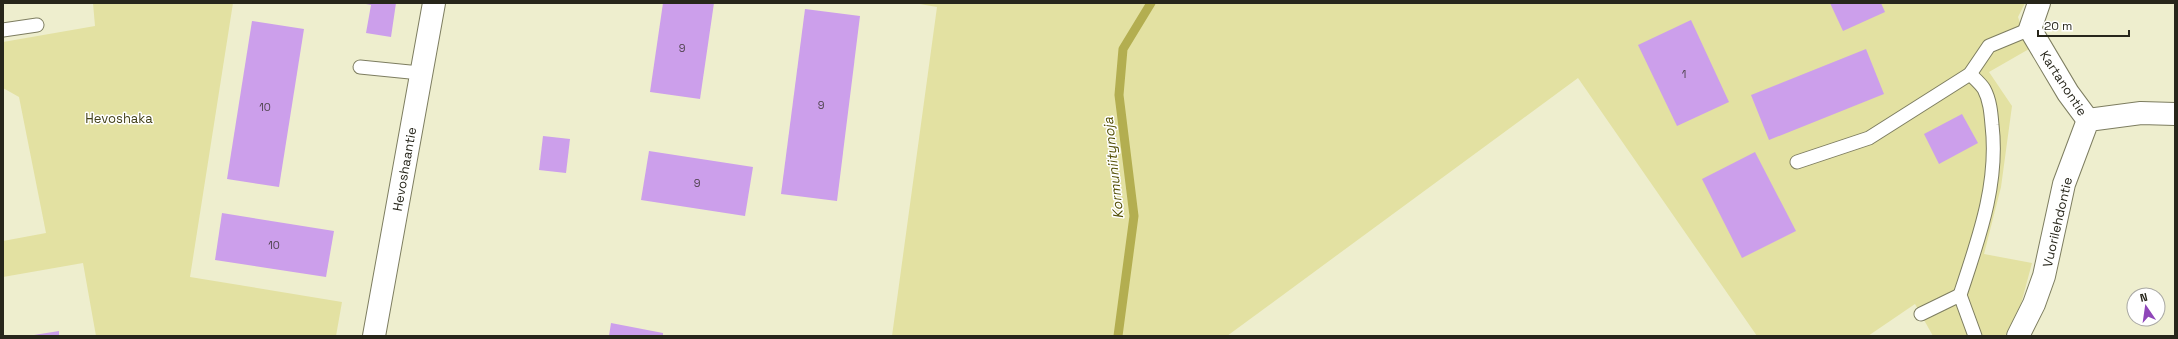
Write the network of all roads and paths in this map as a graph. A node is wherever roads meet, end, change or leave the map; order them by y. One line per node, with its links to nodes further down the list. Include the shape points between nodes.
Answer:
1 (434, 3): 7 (street, Hevoshaantie)
2 (2039, 3): 4 (street)
3 (38, 25): 5 (lane)
4 (2030, 29): 8 (lane, via 1989,46); 10 (street, Kartanontie, via 2068,93)
5 (3, 30)
6 (360, 67): 7 (lane)
7 (420, 74): 14 (street, Hevoshaantie)
8 (1970, 74): 11 (lane, via 1869,138); 12 (lane, via 1984,88 1991,109 1995,148 1992,184)
9 (2175, 114): 10 (street, via 2141,113)
10 (2088, 120): 16 (street, Vuorilehdontie, via 2064,184 2044,276)
11 (1797, 162)
12 (1960, 295): 13 (lane); 15 (lane)
13 (1921, 314)
14 (374, 336)
15 (1975, 336)
16 (2018, 336)

